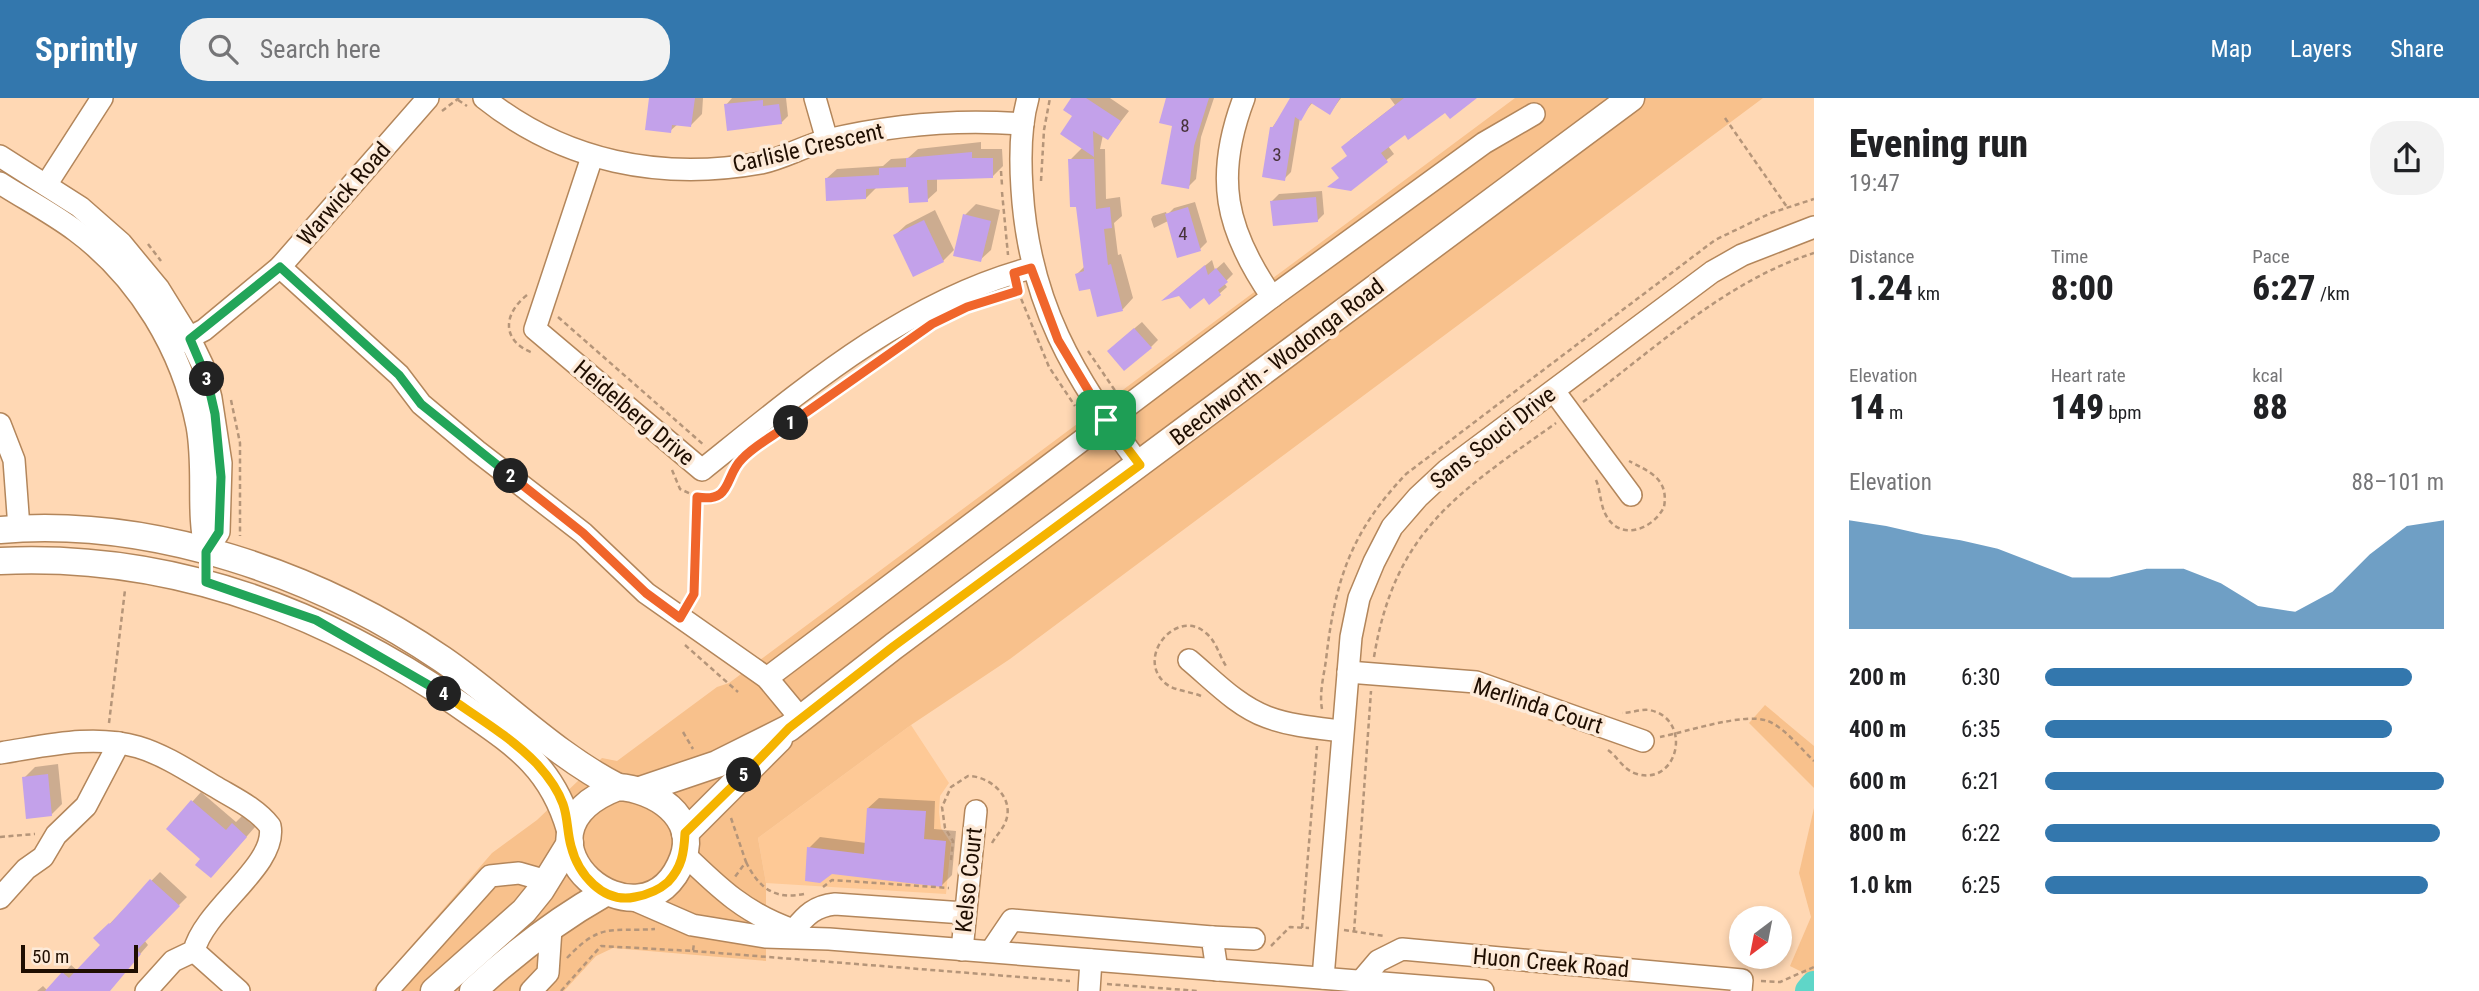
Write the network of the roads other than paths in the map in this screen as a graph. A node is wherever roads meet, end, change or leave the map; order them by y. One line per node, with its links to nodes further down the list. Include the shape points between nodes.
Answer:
1 (102, 98): 14 (street)
2 (428, 98): 16 (street, Warwick Road)
3 (484, 98): 12 (street, Carlisle Crescent, via 542,137)
4 (815, 98): 10 (street)
5 (1028, 98): 9 (street)
6 (1244, 98): 18 (street, via 1227,152 1227,197 1247,257)
7 (1631, 98): 23 (main road, Beechworth - Wodonga Road)
8 (1535, 114): 18 (street, via 1484,143)
9 (1023, 124): 10 (street, Carlisle Crescent, via 899,127); 17 (street)
10 (827, 140): 12 (street, Carlisle Crescent, via 764,162 693,170 653,169)
11 (0, 156): 14 (street)
12 (592, 158): 17 (street, Heidelberg Drive, via 535,329 702,470 791,398 892,326)
13 (0, 183): 19 (street, via 101,252)
14 (46, 185): 19 (street, via 121,243 159,289)
15 (1814, 227): 20 (street, Sans Souci Drive, via 1712,272)
16 (280, 267): 19 (street, Warwick Road); 31 (street, via 399,375 421,404 583,533 646,593)
17 (1016, 273): 21 (street)
18 (1272, 297): 21 (street)
19 (180, 343): 26 (street, via 203,474 199,526)
20 (1554, 391): 24 (street); 30 (street, Sans Souci Drive, via 1447,470 1392,527 1359,598)
21 (1106, 420): 23 (street); 31 (street)
22 (0, 424): 25 (street, via 14,460)
23 (1140, 465): 32 (main road, Beechworth - Wodonga Road)
24 (1631, 495)
25 (10, 529): 26 (main road, via 134,537)
26 (206, 552): 28 (main road); 37 (main road, via 293,578 365,611 443,660 578,764)
27 (0, 561): 28 (main road, via 108,564)
28 (206, 582): 39 (main road, via 316,620 433,687 511,741 556,790)
29 (1189, 660): 33 (street, via 1240,703 1265,717)
30 (1348, 671): 33 (street, Sans Souci Drive); 34 (street, Merlinda Court, via 1476,682)
31 (767, 678): 32 (street)
32 (795, 723): 37 (main road, Beechworth - Wodonga Road, via 717,764); 40 (main road, Beechworth - Wodonga Road)
33 (1332, 730): 55 (street, Sans Souci Drive)
34 (1643, 741)
35 (119, 743): 36 (street, via 76,741); 43 (street, via 86,806); 51 (street, via 172,762 254,810 270,826 270,845 203,927)
36 (0, 753)
37 (629, 789): 39 (main road, via 594,796 583,805); 40 (main road, via 669,805)
38 (976, 811): 44 (street, Kelso Court)
39 (570, 836): 41 (main road); 42 (main road, via 588,880)
40 (684, 844): 42 (main road, via 677,871 665,884 646,895); 46 (street, Huon Creek Road, via 744,907 763,920)
41 (547, 881): 61 (street, via 519,873 490,876); 62 (main road, via 509,926)
42 (617, 895): 45 (main road); 48 (street, Huon Creek Road, via 681,921 765,937)
43 (0, 898)
44 (960, 901): 46 (street, via 821,905); 50 (street, Kelso Court)
45 (551, 929): 63 (main road); 64 (street, via 548,972)
46 (793, 930): 48 (street, Huon Creek Road)
47 (1212, 937): 49 (street); 52 (street, via 1012,920); 54 (street)
48 (830, 939): 50 (street, Huon Creek Road)
49 (1254, 939)
50 (962, 950): 52 (street, Huon Creek Road)
51 (194, 951): 59 (street, via 173,961); 60 (street)
52 (991, 951): 53 (street, Huon Creek Road)
53 (1091, 960): 54 (street, Huon Creek Road); 57 (street)
54 (1217, 970): 55 (street, Huon Creek Road)
55 (1322, 978): 56 (street, Huon Creek Road)
56 (1361, 981): 58 (street, Huon Creek Road, via 1378,961 1402,949); 65 (street, Huon Creek Road)
57 (1090, 985)
58 (1741, 986)
59 (146, 991)
60 (239, 991)
61 (387, 991)
62 (434, 991)
63 (473, 991)
64 (531, 991)
65 (1483, 991)

